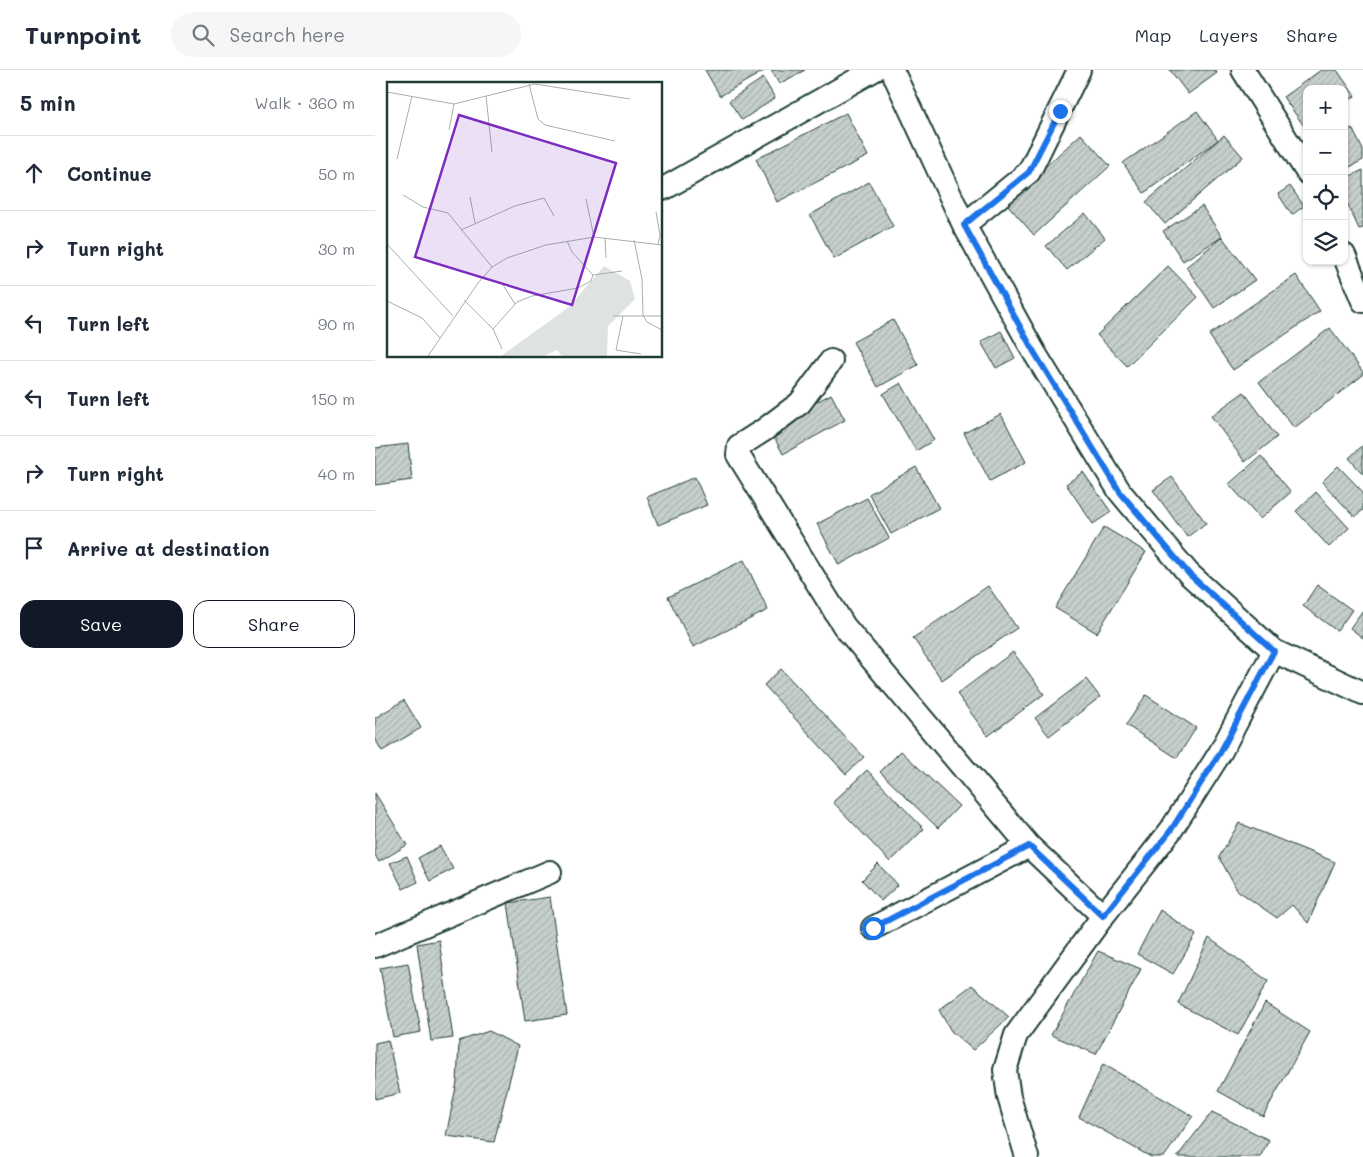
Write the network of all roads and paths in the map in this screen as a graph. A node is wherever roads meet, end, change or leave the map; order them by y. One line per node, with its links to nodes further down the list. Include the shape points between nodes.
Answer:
1 (874, 70): 6 (street)
2 (893, 70): 7 (street)
3 (1079, 70): 7 (street, via 1029,172)
4 (1243, 70): 5 (street)
5 (1303, 166)
6 (665, 188)
7 (964, 225): 11 (street, via 1034,352 1120,492 1189,574)
8 (1348, 265): 9 (street)
9 (1363, 301)
10 (831, 361): 13 (street, via 800,403 739,446 738,455 844,626)
11 (1274, 651): 12 (street); 15 (street, via 1220,753 1171,830)
12 (1363, 693)
13 (1029, 846): 15 (street); 16 (street)
14 (550, 872): 17 (street)
15 (1103, 916): 18 (street, via 1016,1036 1005,1070 1009,1097)
16 (873, 928)
17 (375, 946)
18 (1027, 1157)

